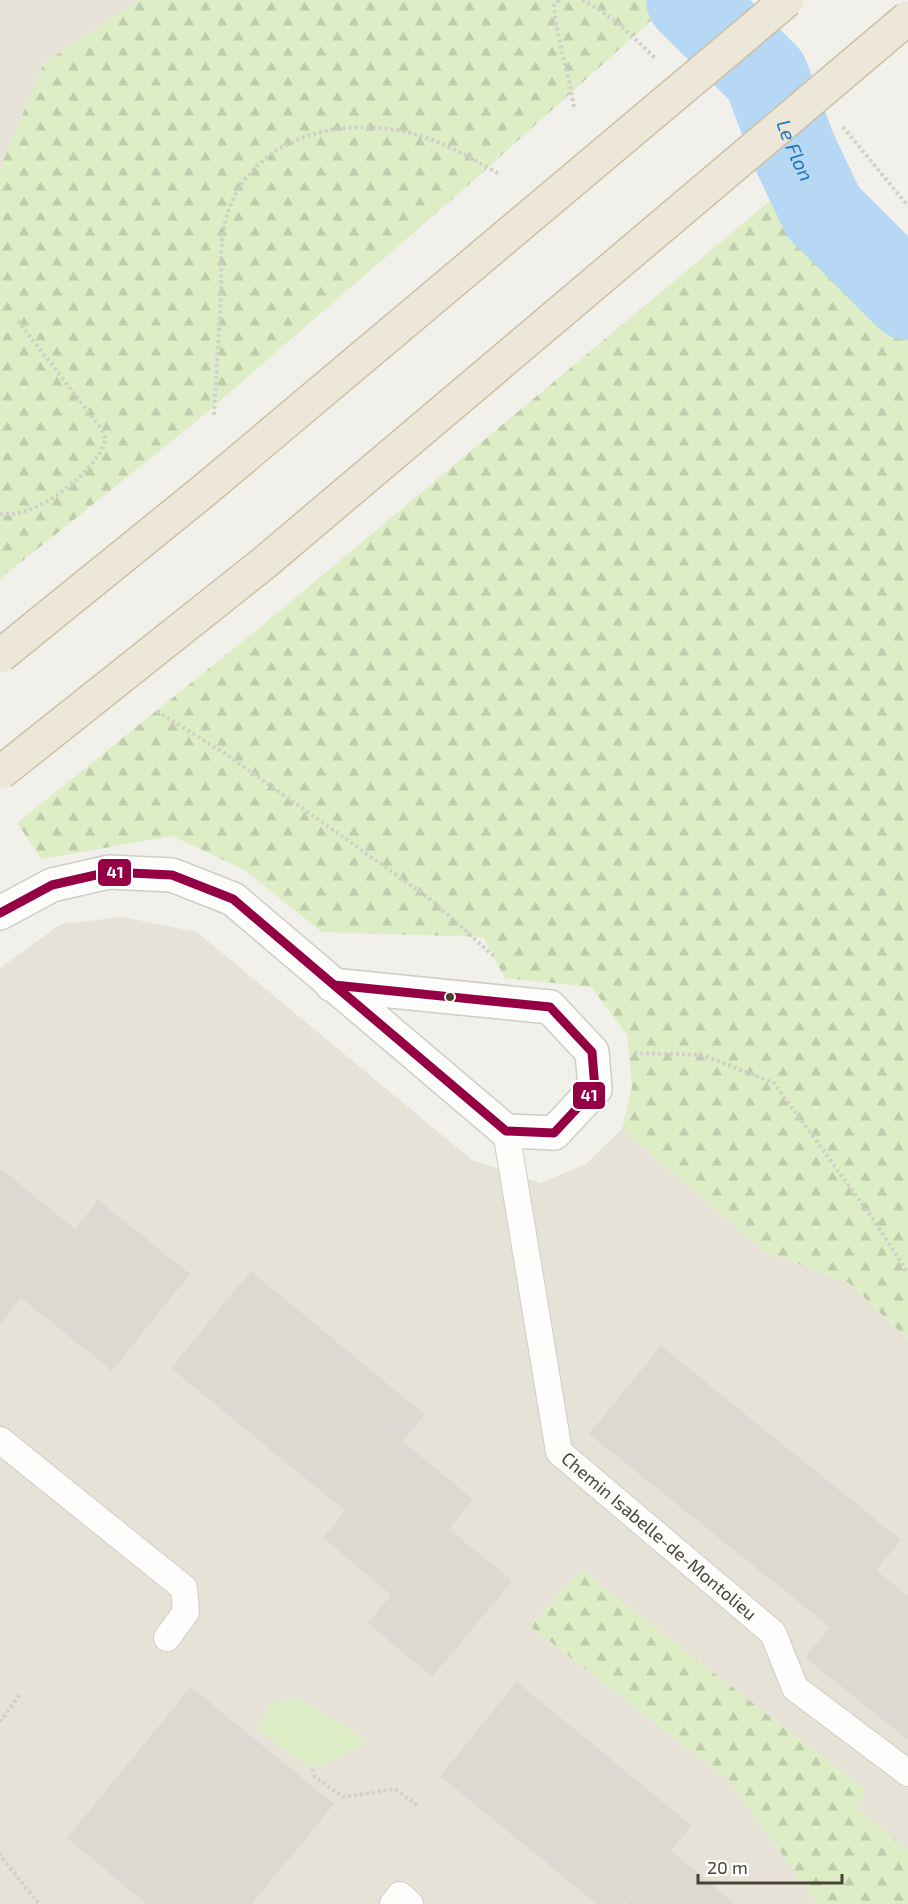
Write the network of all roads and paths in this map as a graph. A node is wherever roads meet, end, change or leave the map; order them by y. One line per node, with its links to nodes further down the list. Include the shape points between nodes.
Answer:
1 (559, 0): 4 (path, via 554,5 554,19)
2 (787, 0): 11 (highway, bridge, via 207,489)
3 (908, 18): 13 (highway, bridge, via 264,563)
4 (574, 109)
5 (836, 120): 7 (path)
6 (499, 174): 9 (path, via 428,138 394,129 354,127 314,133 293,141 255,167 236,194 224,232)
7 (908, 206)
8 (18, 321): 10 (path, via 106,439 99,456 47,503 25,511)
9 (214, 415)
10 (0, 513)
11 (0, 656)
12 (157, 711): 15 (path, via 230,757 429,898)
13 (0, 773)
14 (0, 913): 16 (street, via 52,885 109,872 172,875 233,899)
15 (497, 959)
16 (332, 985): 18 (street); 18 (street, via 550,1007 592,1052 595,1089 554,1133)
17 (625, 1053): 19 (path, via 703,1055 774,1083)
18 (506, 1131): 25 (lane, Chemin Isabelle-de-Montolieu, via 559,1452 773,1634 795,1688)
19 (908, 1273)
20 (0, 1440): 21 (lane, via 184,1588 186,1612)
21 (167, 1638)
22 (21, 1694): 23 (path)
23 (0, 1722)
24 (312, 1769): 26 (path, via 315,1777 343,1797 395,1790)
25 (908, 1773)
26 (417, 1805)
27 (0, 1853): 28 (path)
28 (39, 1904)
29 (393, 1904): 30 (lane, via 400,1895)
30 (410, 1904)

